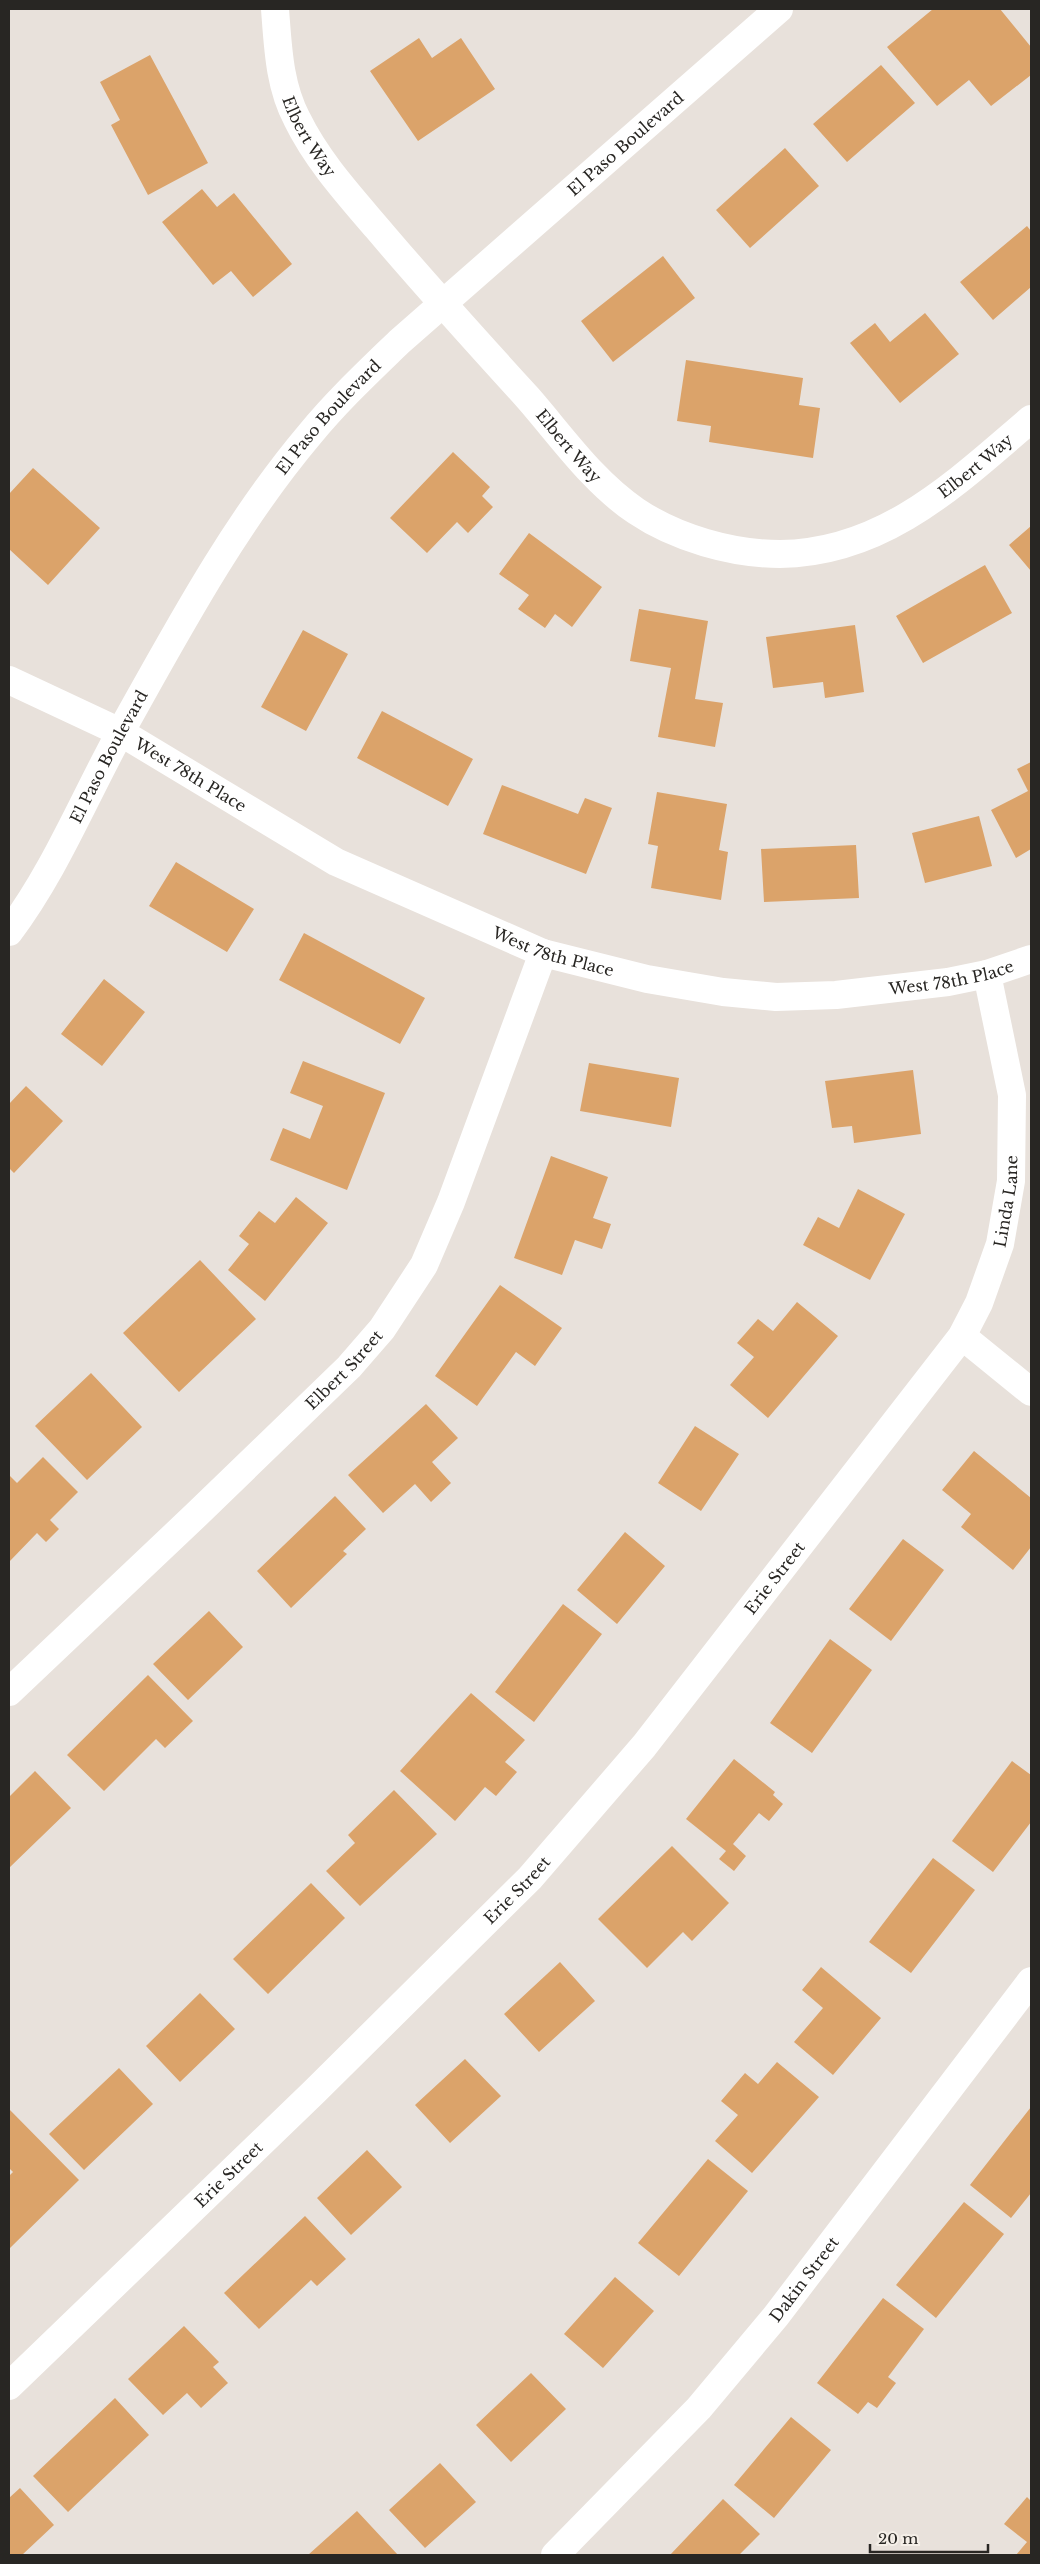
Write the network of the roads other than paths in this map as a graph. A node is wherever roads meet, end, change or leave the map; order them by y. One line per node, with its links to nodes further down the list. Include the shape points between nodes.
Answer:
1 (275, 9): 3 (street, Elbert Way, via 280,65 286,93 297,120 330,172)
2 (779, 9): 3 (street, El Paso Boulevard)
3 (442, 306): 4 (street, Elbert Way, via 613,494 670,529 704,542 740,550 780,554 816,550 855,541 888,528 949,489); 6 (street, El Paso Boulevard, via 351,389 309,434 261,497 216,566)
4 (1031, 419)
5 (9, 680): 6 (street, West 78th Place)
6 (120, 732): 7 (street, El Paso Boulevard, via 45,876); 8 (street, West 78th Place, via 336,862)
7 (9, 932)
8 (543, 953): 10 (street, West 78th Place, via 647,979 776,997 897,990); 13 (street, Elbert Street, via 451,1202 424,1264 382,1329 349,1366)
9 (1031, 958): 10 (street, West 78th Place)
10 (987, 974): 11 (street, Linda Lane, via 1012,1095 1011,1181 1000,1244 979,1303)
11 (962, 1336): 12 (street); 15 (street, Erie Street, via 644,1746 530,1878)
12 (1031, 1392)
13 (9, 1692)
14 (1031, 1981): 16 (street, Dakin Street, via 776,2316 699,2408)
15 (9, 2386)
16 (555, 2555)

